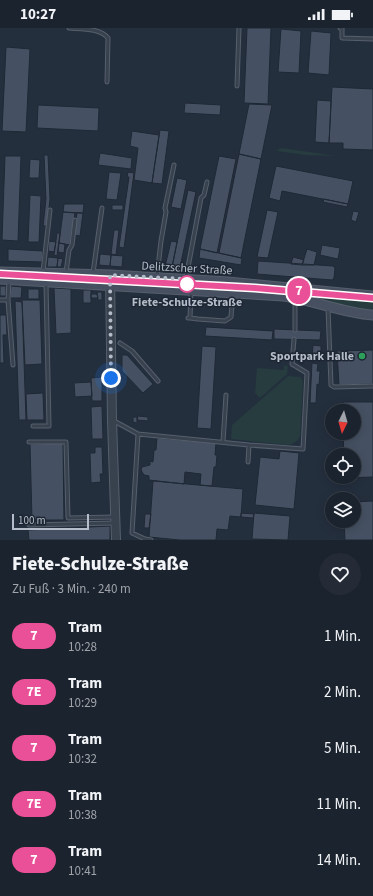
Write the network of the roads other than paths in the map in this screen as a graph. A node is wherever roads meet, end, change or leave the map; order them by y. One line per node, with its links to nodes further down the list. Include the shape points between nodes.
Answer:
1 (69, 28): 5 (lane, via 98,30 106,35 109,42)
2 (238, 28): 6 (lane)
3 (340, 28): 4 (lane, via 342,38)
4 (373, 39)
5 (107, 82)
6 (237, 86)
7 (174, 165): 17 (lane, via 165,208)
8 (207, 182): 19 (lane, via 201,198)
9 (102, 208): 14 (lane)
10 (50, 210): 16 (lane)
11 (75, 220): 13 (lane)
12 (0, 272): 16 (main road, Delitzscher Straße)
13 (66, 274): 14 (main road, Delitzscher Straße); 16 (main road, Delitzscher Straße)
14 (93, 274): 15 (main road, Delitzscher Straße)
15 (110, 275): 17 (main road, Delitzscher Straße); 20 (street)
16 (44, 277): 18 (main road, Delitzscher Straße); 20 (main road, Delitzscher Straße); 37 (lane, via 49,426)
17 (157, 278): 19 (main road, Delitzscher Straße)
18 (4, 279): 26 (lane)
19 (186, 279): 23 (main road, Delitzscher Straße)
20 (110, 286): 21 (main road, Delitzscher Straße); 36 (street)
21 (191, 291): 22 (main road, Delitzscher Straße); 22 (lane, via 189,318 198,320 225,321 232,317)
22 (233, 293): 24 (main road, Delitzscher Straße)
23 (373, 296)
24 (296, 298): 27 (main road, Delitzscher Straße); 29 (lane)
25 (0, 300): 26 (lane)
26 (8, 300): 32 (lane)
27 (328, 307): 28 (main road, Delitzscher Straße); 34 (lane, via 331,385)
28 (371, 313)
29 (295, 330)
30 (294, 339): 41 (lane, via 292,364 307,373 303,449)
31 (120, 343): 33 (lane, via 132,351)
32 (13, 365)
33 (158, 381)
34 (373, 386)
35 (226, 395): 40 (lane)
36 (112, 420): 38 (lane); 43 (street)
37 (33, 426)
38 (138, 434): 40 (lane); 46 (lane, via 132,533)
39 (29, 442): 43 (lane, via 66,442 68,518)
40 (223, 442): 41 (lane)
41 (249, 444): 42 (lane)
42 (248, 462)
43 (115, 520): 44 (lane); 45 (street)
44 (29, 525)
45 (116, 540)
46 (145, 540): 47 (lane)
47 (151, 540)

